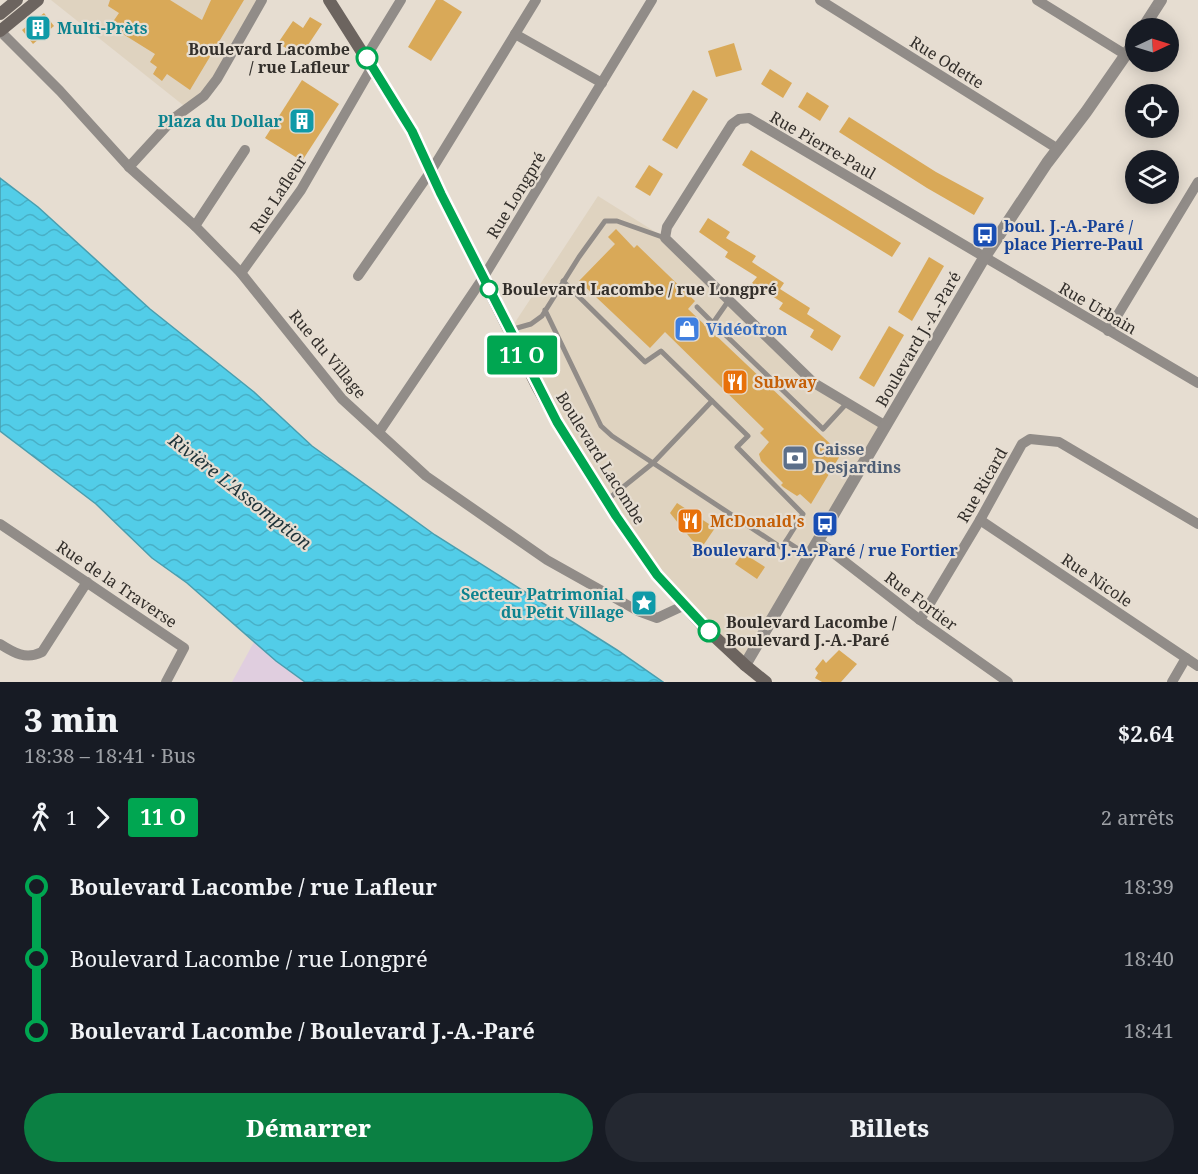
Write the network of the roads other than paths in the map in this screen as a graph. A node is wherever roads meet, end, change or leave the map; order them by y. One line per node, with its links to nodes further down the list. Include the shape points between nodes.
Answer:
1 (17, 0): 11 (main road)
2 (38, 0): 13 (main road)
3 (262, 0): 21 (street, via 218,79 204,96 174,118)
4 (328, 0): 17 (main road, Boulevard Lacombe)
5 (401, 0): 17 (street, Rue Lafleur)
6 (536, 0): 14 (street)
7 (652, 0): 18 (street, Rue Longpré)
8 (820, 0): 19 (street, Rue Odette)
9 (1037, 0): 15 (street)
10 (1161, 0): 12 (street)
11 (0, 14)
12 (1149, 18)
13 (0, 31): 21 (street, Rue du Village)
14 (515, 34): 18 (street); 22 (street)
15 (1125, 54)
16 (1125, 56): 19 (street, Boulevard J.-A.-Paré)
17 (369, 62): 22 (main road, Boulevard Lacombe, via 412,131); 27 (street, Rue Lafleur, via 301,190)
18 (602, 83): 29 (street, Rue Longpré)
19 (1058, 149): 26 (street, Boulevard J.-A.-Paré)
20 (245, 150): 24 (street)
21 (129, 167): 24 (street, Rue du Village)
22 (431, 171): 28 (street); 29 (main road, Boulevard Lacombe)
23 (1198, 182): 36 (street)
24 (195, 226): 27 (street, Rue du Village)
25 (665, 238): 26 (street, Rue Pierre-Paul, via 667,227 732,124 749,118); 30 (lane, via 617,221 605,221); 31 (street)
26 (984, 258): 36 (street, Rue Urbain); 40 (street, Boulevard J.-A.-Paré)
27 (241, 273): 41 (street, Rue du Village, via 342,399)
28 (358, 276)
29 (483, 278): 35 (main road, Boulevard Lacombe); 41 (street, Rue Longpré)
30 (563, 281): 33 (lane); 38 (lane, via 645,362 661,351)
31 (729, 300): 34 (lane); 39 (street, via 814,383)
32 (697, 308): 34 (lane)
33 (545, 310): 35 (lane, via 531,324); 42 (lane, via 602,426)
34 (713, 323): 39 (lane, via 823,429)
35 (510, 330): 43 (main road, Boulevard Lacombe, via 557,422)
36 (1108, 331): 37 (street, Rue Urbain)
37 (1198, 383)
38 (712, 401): 42 (lane); 47 (lane, via 748,436 737,447 802,514)
39 (847, 403): 40 (street)
40 (886, 426): 48 (street, Boulevard J.-A.-Paré)
41 (379, 432): 51 (street, Rue du Village, via 426,476 547,560 657,618)
42 (653, 463): 43 (lane); 47 (lane, via 782,548)
43 (606, 501): 51 (main road, Boulevard Lacombe, via 657,575)
44 (980, 520): 46 (street, Rue Ricard, via 1022,444 1030,439 1059,442); 52 (street, Rue Ricard); 54 (street, Rue Nicole)
45 (0, 524): 50 (street, Rue de la Traverse)
46 (1198, 524)
47 (786, 541): 49 (lane)
48 (818, 541): 49 (street, Boulevard J.-A.-Paré); 52 (street, Rue Fortier)
49 (809, 556): 55 (street, Boulevard J.-A.-Paré)
50 (87, 582): 53 (street, via 42,652 26,657); 57 (street, Rue de la Traverse, via 184,648)
51 (685, 605): 55 (main road, Boulevard Lacombe)
52 (920, 620): 59 (street, Rue Fortier)
53 (0, 644)
54 (1186, 658): 56 (street, Rue Nicole); 60 (street)
55 (745, 665): 58 (main road, Boulevard Lacombe)
56 (1198, 666)
57 (165, 682)
58 (765, 682)
59 (1008, 682)
60 (1172, 682)

